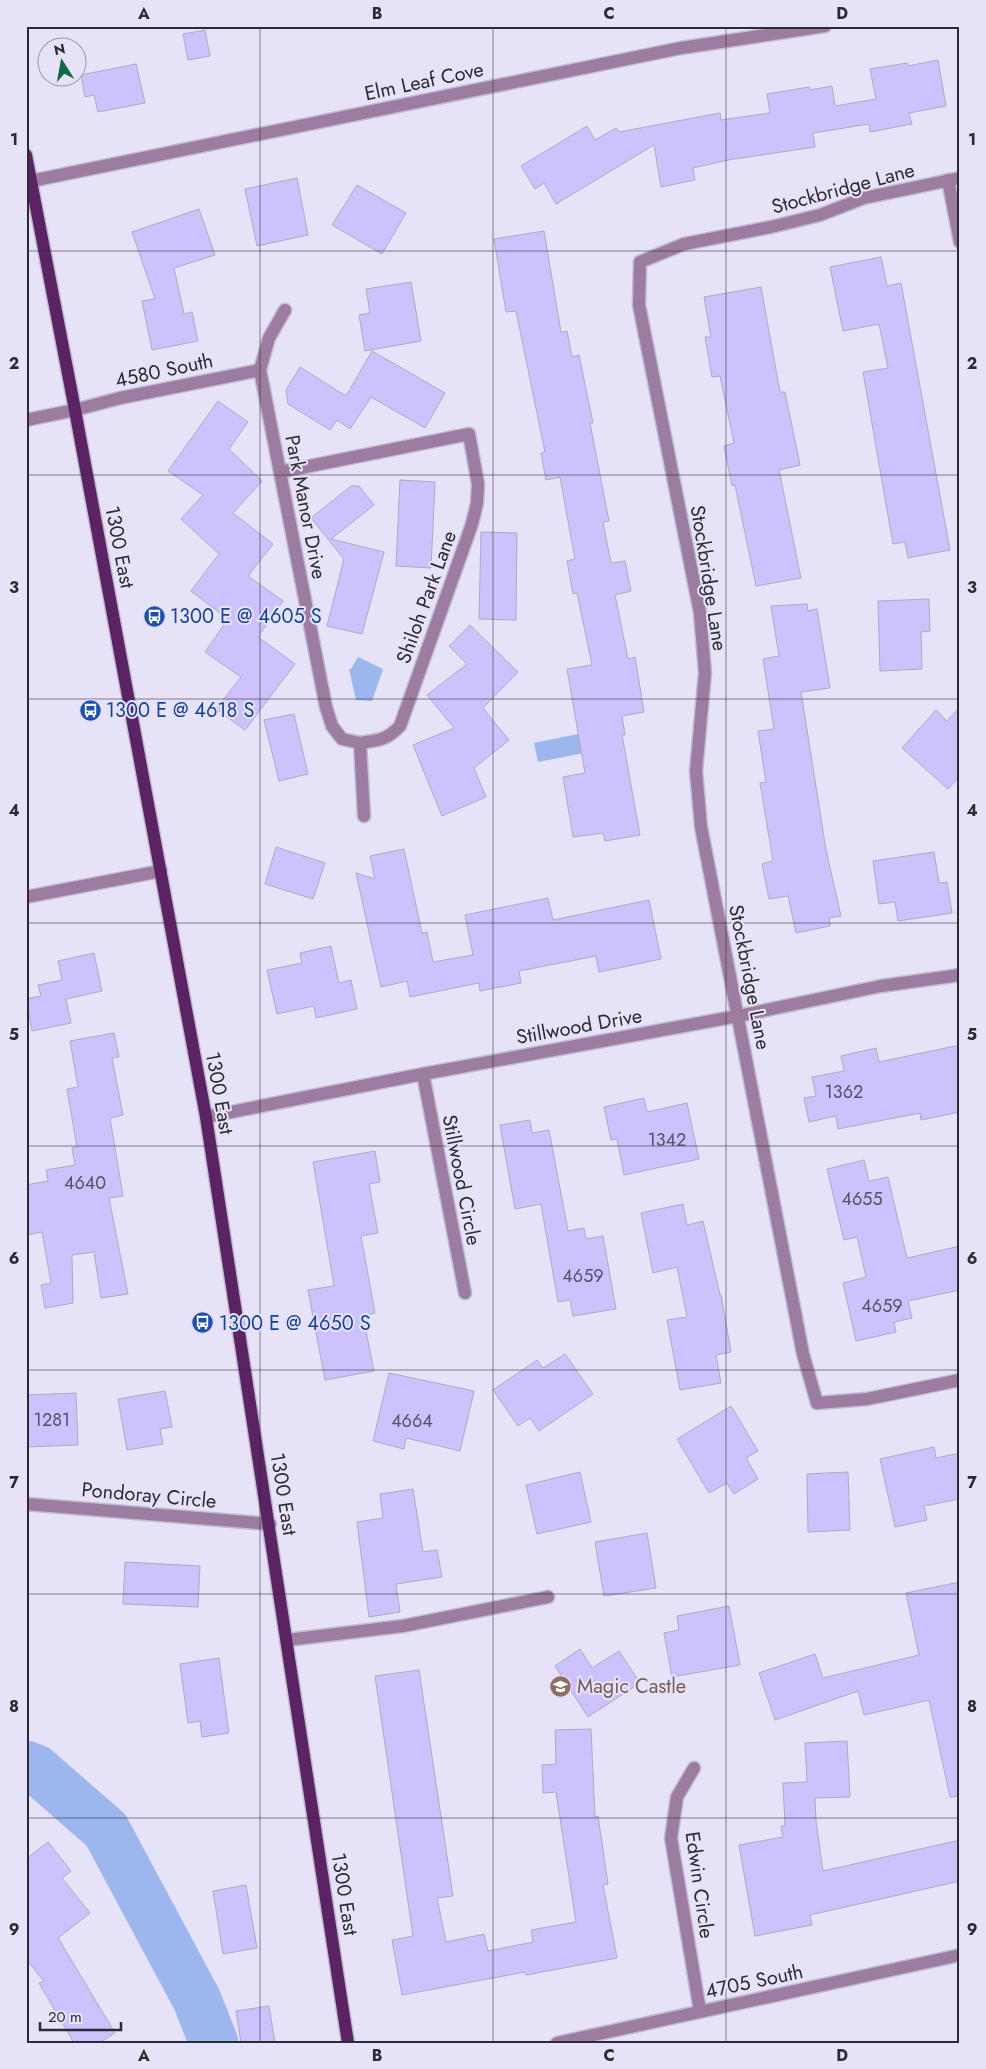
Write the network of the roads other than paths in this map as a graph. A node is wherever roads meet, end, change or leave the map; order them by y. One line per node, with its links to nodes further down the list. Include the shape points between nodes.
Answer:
1 (825, 26): 4 (street, Elm Leaf Cove, via 681,48)
2 (26, 155): 4 (main road, 1300 East)
3 (954, 179): 5 (street); 16 (street, Stockbridge Lane, via 864,198 820,215 771,227 684,244 640,262 639,305 700,613 705,673 696,771 702,827)
4 (31, 181): 8 (main road, 1300 East)
5 (960, 242)
6 (285, 310): 7 (street, Park Manor Drive, via 268,338)
7 (260, 370): 8 (street, 4580 South); 10 (street, Park Manor Drive)
8 (75, 410): 9 (street, 4580 South); 13 (main road, 1300 East)
9 (26, 420)
10 (280, 472): 11 (street, Park Manor Drive, via 326,707 332,726 342,739); 11 (street, Shiloh Park Lane, via 469,434 478,484 469,533 400,726 381,740)
11 (360, 742): 12 (street)
12 (364, 816)
13 (161, 871): 14 (street); 18 (main road, 1300 East)
14 (26, 897)
15 (960, 975): 16 (street, Stillwood Drive, via 881,986)
16 (738, 1016): 17 (street, Stillwood Drive); 20 (street, Stockbridge Lane, via 803,1354 817,1403 866,1399)
17 (423, 1074): 18 (street, Stillwood Drive); 19 (street, Stillwood Circle)
18 (206, 1117): 22 (main road, 1300 East)
19 (465, 1293)
20 (960, 1380)
21 (26, 1504): 22 (street, Pondoray Circle)
22 (270, 1524): 24 (main road, 1300 East)
23 (548, 1597): 24 (street, via 403,1626)
24 (287, 1640): 28 (main road, 1300 East)
25 (694, 1768): 27 (street, Edwin Circle, via 676,1797 671,1838)
26 (960, 1955): 27 (street, 4705 South)
27 (700, 2011): 29 (street, 4705 South)
28 (348, 2043)
29 (557, 2043)

